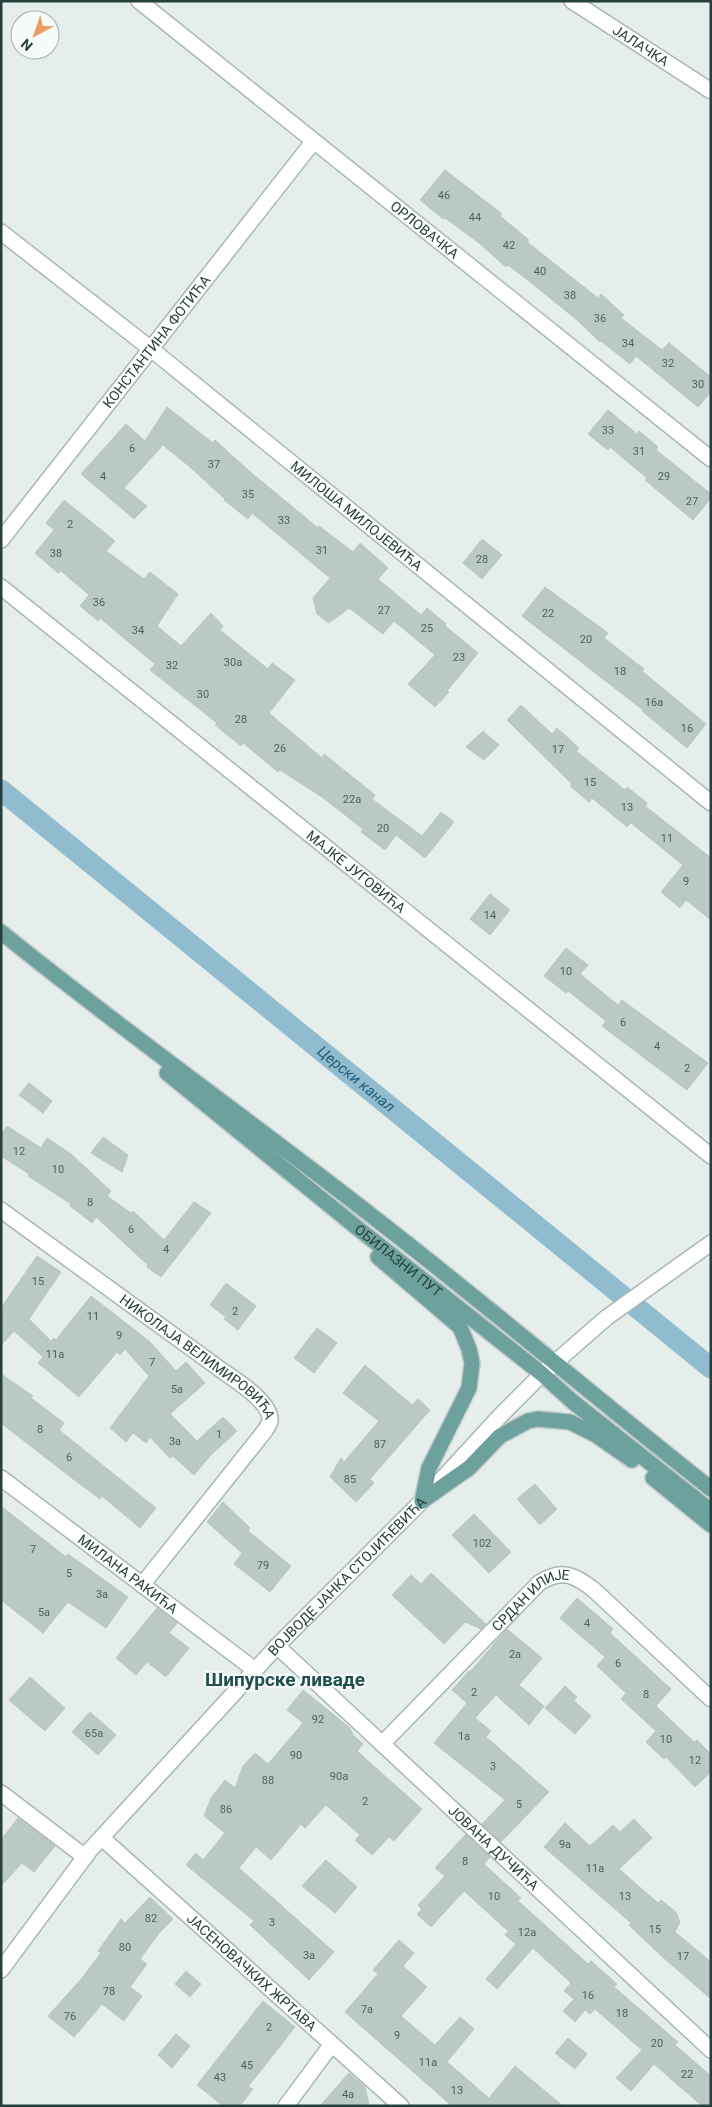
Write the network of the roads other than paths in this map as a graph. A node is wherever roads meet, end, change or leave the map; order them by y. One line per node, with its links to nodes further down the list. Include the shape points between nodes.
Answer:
1 (139, 1): 4 (street, ОРЛОВАЧКА)
2 (572, 1): 3 (street, ЈАЛАЧКА)
3 (711, 91)
4 (313, 142): 6 (street, КОНСТАНТИНА ФОТИЋА); 7 (street, ОРЛОВАЧКА)
5 (1, 232): 6 (street, МИЛОША МИЛОЈЕВИЋА)
6 (151, 349): 8 (street, КОНСТАНТИНА ФОТИЋА); 10 (street, МИЛОША МИЛОЈЕВИЋА)
7 (711, 460)
8 (1, 540)
9 (1, 587): 13 (street, МАЈКЕ ЈУГОВИЋА)
10 (711, 803)
11 (1, 932): 12 (main road, ОБИЛАЗНИ ПУТ)
12 (89, 1004): 14 (main road, ОБИЛАЗНИ ПУТ); 17 (main road, ОБИЛАЗНИ ПУТ, via 360,1207)
13 (711, 1156)
14 (270, 1157): 18 (main road, ОБИЛАЗНИ ПУТ); 21 (main road, via 283,1178 442,1311 464,1335 472,1363 469,1388 429,1468)
15 (1, 1210): 24 (street, НИКОЛАЈА ВЕЛИМИРОВИЋА, via 252,1393 269,1411 270,1422 264,1432)
16 (711, 1243): 17 (street, ВОЈВОДЕ ЈАНКА СТОЈИЋЕВИЋА, via 606,1318)
17 (555, 1363): 18 (street, ВОЈВОДЕ ЈАНКА СТОЈИЋЕВИЋА); 20 (main road, ОБИЛАЗНИ ПУТ)
18 (542, 1374): 21 (street, ВОЈВОДЕ ЈАНКА СТОЈИЋЕВИЋА); 22 (main road, ОБИЛАЗНИ ПУТ)
19 (1, 1478): 24 (street, МИЛАНА РАКИЋА)
20 (711, 1489)
21 (422, 1501): 23 (main road, via 469,1468 500,1436 528,1421 554,1420 570,1422 596,1435 635,1462); 25 (street, ВОЈВОДЕ ЈАНКА СТОЈИЋЕВИЋА)
22 (711, 1511)
23 (711, 1525)
24 (142, 1584): 26 (street, МИЛАНА РАКИЋА)
25 (277, 1646): 26 (street, ВОЈВОДЕ ЈАНКА СТОЈИЋЕВИЋА); 28 (street, ЈОВАНА ДУЧИЋА)
26 (255, 1670): 30 (street, ВОЈВОДЕ ЈАНКА СТОЈИЋЕВИЋА)
27 (711, 1700): 28 (street, СРДАН ИЛИЈЕ, via 594,1590 576,1576 559,1574 539,1583)
28 (382, 1744): 34 (street, ЈОВАНА ДУЧИЋА)
29 (1, 1793): 31 (street)
30 (102, 1838): 31 (street, ВОЈВОДЕ ЈАНКА СТОЈИЋЕВИЋА); 33 (street, ЈАСЕНОВАЧКИХ ЖРТАВА)
31 (85, 1857): 32 (street, ВОЈВОДЕ ЈАНКА СТОЈИЋЕВИЋА)
32 (1, 1970)
33 (332, 2044): 35 (street); 36 (street, ЈАСЕНОВАЧКИХ ЖРТАВА)
34 (711, 2050)
35 (286, 2106)
36 (401, 2106)

